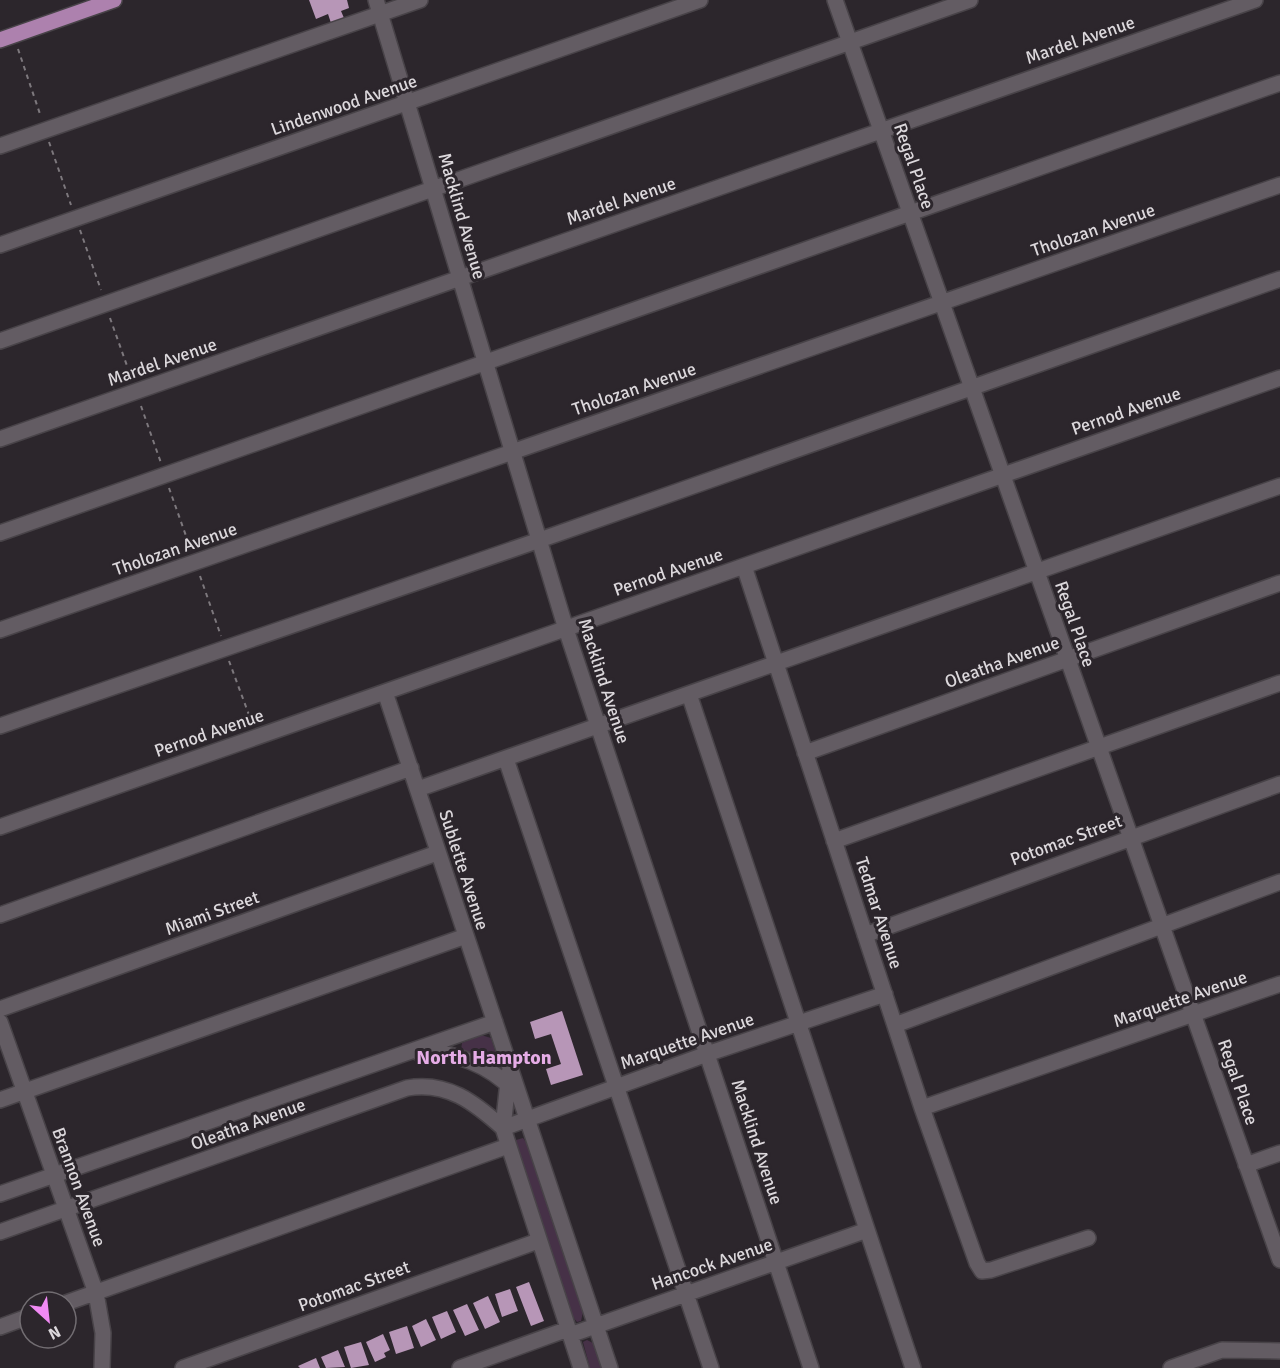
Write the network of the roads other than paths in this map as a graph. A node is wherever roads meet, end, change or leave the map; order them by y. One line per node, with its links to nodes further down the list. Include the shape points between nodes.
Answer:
1 (114, 0): 8 (main road)
2 (420, 0): 7 (street)
3 (700, 0): 11 (street, Lindenwood Avenue)
4 (835, 0): 9 (street, Regal Place)
5 (970, 0): 9 (street)
6 (1255, 0): 12 (street, Mardel Avenue)
7 (379, 7): 11 (street, Macklind Avenue); 13 (street)
8 (0, 40)
9 (850, 42): 12 (street, Regal Place); 15 (street)
10 (1280, 83): 16 (street)
11 (408, 103): 15 (street, Macklind Avenue); 17 (street, Lindenwood Avenue)
12 (881, 130): 16 (street, Regal Place); 18 (street, Mardel Avenue)
13 (0, 146)
14 (1280, 184): 20 (street, Tholozan Avenue)
15 (434, 190): 18 (street, Macklind Avenue); 21 (street)
16 (910, 213): 20 (street, Regal Place); 22 (street)
17 (0, 245)
18 (460, 278): 22 (street, Macklind Avenue); 25 (street, Mardel Avenue)
19 (1280, 279): 24 (street)
20 (942, 304): 24 (street, Regal Place); 26 (street, Tholozan Avenue)
21 (0, 341)
22 (486, 364): 26 (street, Macklind Avenue); 29 (street)
23 (1280, 378): 27 (street, Pernod Avenue)
24 (972, 388): 27 (street, Regal Place); 30 (street)
25 (0, 439)
26 (512, 452): 30 (street, Macklind Avenue); 35 (street, Tholozan Avenue)
27 (1004, 474): 31 (street, Pernod Avenue); 32 (street, Regal Place)
28 (1280, 486): 32 (street)
29 (0, 533)
30 (538, 540): 34 (street, Macklind Avenue); 41 (street)
31 (744, 566): 34 (street, Pernod Avenue); 37 (street, Tedmar Avenue)
32 (1037, 572): 36 (street, Regal Place); 37 (street)
33 (1280, 583): 36 (street, Oleatha Avenue)
34 (566, 629): 39 (street, Pernod Avenue); 42 (street, Macklind Avenue)
35 (0, 630)
36 (1067, 659): 43 (street, Regal Place); 44 (street, Oleatha Avenue)
37 (776, 664): 40 (street); 44 (street, Tedmar Avenue)
38 (1280, 683): 43 (street)
39 (385, 692): 46 (street, Sublette Avenue); 49 (street, Pernod Avenue)
40 (689, 694): 42 (street); 64 (street)
41 (0, 726)
42 (598, 726): 45 (street); 66 (street, Macklind Avenue)
43 (1098, 747): 50 (street, Regal Place); 51 (street)
44 (805, 753): 51 (street, Tedmar Avenue)
45 (506, 759): 48 (street); 70 (street)
46 (411, 768): 48 (street, Sublette Avenue); 54 (street)
47 (1280, 783): 50 (street, Potomac Street)
48 (418, 789): 52 (street, Sublette Avenue)
49 (0, 827)
50 (1129, 837): 55 (street, Regal Place); 56 (street, Potomac Street)
51 (834, 841): 56 (street, Tedmar Avenue)
52 (437, 853): 57 (street, Sublette Avenue); 60 (street, Miami Street)
53 (1280, 882): 55 (street)
54 (0, 915)
55 (1161, 924): 61 (street, Regal Place); 65 (street)
56 (865, 935): 59 (street, Tedmar Avenue)
57 (466, 936): 63 (street, Sublette Avenue); 71 (street)
58 (1280, 984): 61 (street, Marquette Avenue)
59 (885, 994): 64 (street, Marquette Avenue); 65 (street, Tedmar Avenue)
60 (0, 1009)
61 (1195, 1015): 74 (street, Marquette Avenue); 79 (street, Regal Place)
62 (0, 1022): 71 (street, Brannon Avenue)
63 (495, 1022): 67 (street, Oleatha Avenue); 68 (street, Sublette Avenue)
64 (798, 1025): 66 (street, Marquette Avenue); 83 (street)
65 (895, 1025): 74 (street, Tedmar Avenue)
66 (707, 1054): 70 (street, Marquette Avenue); 88 (street, Macklind Avenue)
67 (398, 1056): 69 (street, Oleatha Avenue, via 437,1053 477,1064); 80 (street, Oleatha Avenue)
68 (508, 1060): 69 (street, Sublette Avenue); 73 (street, Sublette Avenue)
69 (508, 1085): 73 (street, Oleatha Avenue); 76 (street, Sublette Avenue)
70 (617, 1085): 75 (street, Marquette Avenue); 90 (street)
71 (24, 1092): 72 (street); 80 (street, Brannon Avenue)
72 (0, 1100)
73 (522, 1103): 75 (street, Sublette Avenue)
74 (922, 1108): 85 (street, Tedmar Avenue, via 982,1270)
75 (528, 1118): 76 (street, Marquette Avenue); 93 (street, Sublette Avenue)
76 (503, 1128): 77 (street, Sublette Avenue); 82 (street, Oleatha Avenue, via 482,1108 453,1091 423,1085)
77 (508, 1146): 86 (street, Sublette Avenue); 89 (street)
78 (1280, 1153): 79 (street)
79 (1246, 1165): 87 (street, Regal Place)
80 (54, 1175): 81 (street, Oleatha Avenue); 82 (street, Brannon Avenue)
81 (0, 1194)
82 (66, 1209): 84 (street, Oleatha Avenue); 89 (street, Brannon Avenue)
83 (867, 1230): 88 (street, Hancock Avenue); 104 (street)
84 (0, 1232)
85 (1088, 1238)
86 (538, 1241): 95 (street, Sublette Avenue); 98 (street, Potomac Street)
87 (1280, 1260)
88 (776, 1262): 90 (street, Hancock Avenue); 103 (street, Macklind Avenue)
89 (96, 1293): 91 (street); 97 (street, Brannon Avenue, via 103,1333)
90 (687, 1294): 93 (street, Hancock Avenue); 102 (street)
91 (78, 1299)
92 (18, 1320): 94 (street)
93 (596, 1326): 95 (street, Hancock Avenue); 101 (street, Sublette Avenue)
94 (0, 1327)
95 (569, 1332): 99 (street, Hancock Avenue); 100 (street, Sublette Avenue)
96 (1280, 1351): 105 (street, via 1222,1350)
97 (102, 1368)
98 (183, 1368)
99 (460, 1368)
100 (580, 1368)
101 (610, 1368)
102 (711, 1368)
103 (811, 1368)
104 (913, 1368)
105 (1171, 1368)

